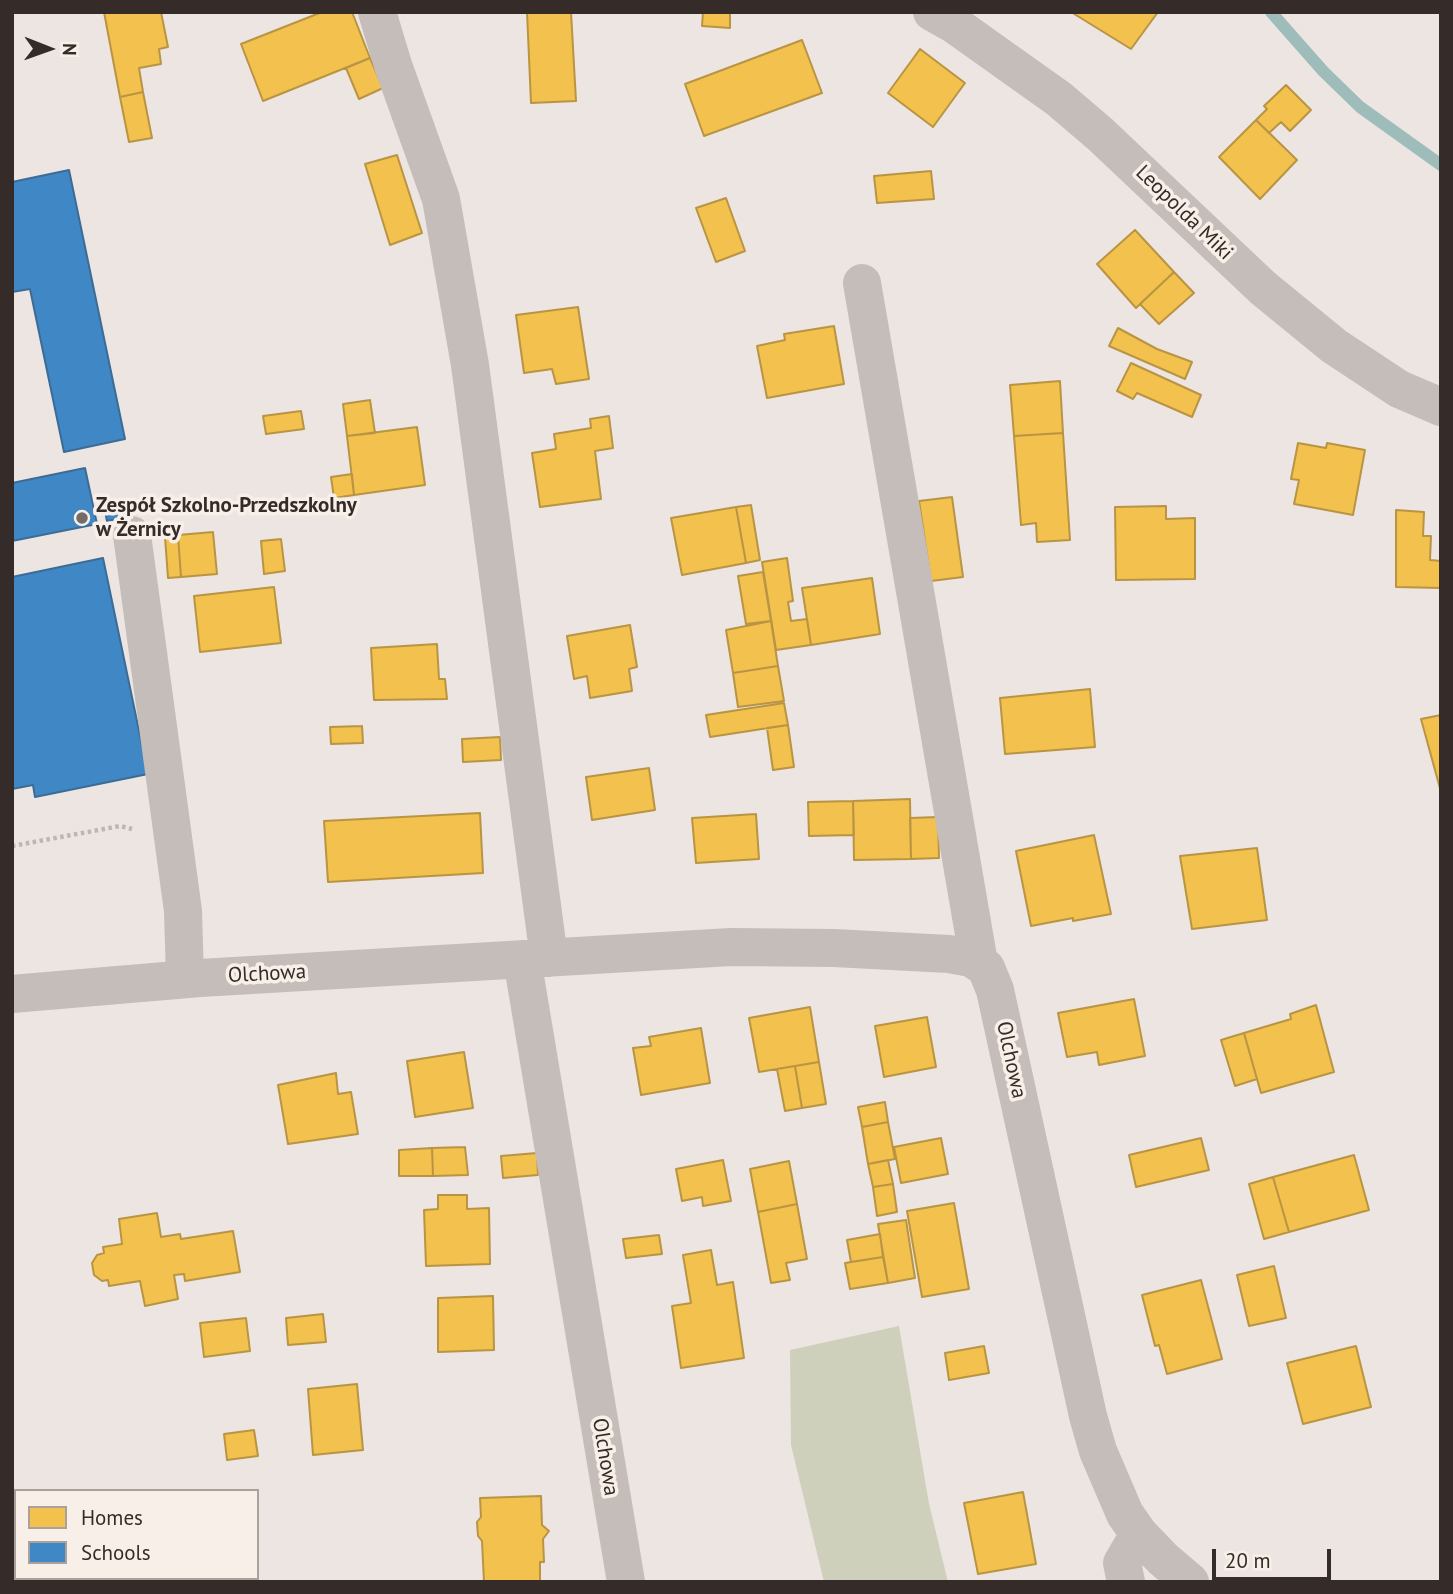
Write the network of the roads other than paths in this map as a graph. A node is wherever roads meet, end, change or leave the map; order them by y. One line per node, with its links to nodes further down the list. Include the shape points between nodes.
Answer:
1 (377, 12): 6 (street, via 441,200 470,365)
2 (932, 12): 4 (street, Leopolda Miki, via 1059,99 1262,288 1326,340 1399,389)
3 (862, 283): 7 (street)
4 (1441, 407)
5 (132, 535): 8 (street, via 183,911)
6 (536, 959): 7 (street, Olchowa, via 794,946 949,954); 8 (street, Olchowa); 11 (street, Olchowa)
7 (979, 963): 10 (street, Olchowa, via 991,977 1001,1012 1088,1416 1108,1478)
8 (185, 979): 9 (street, Olchowa)
9 (12, 994)
10 (1139, 1534): 12 (street, via 1122,1563); 13 (street, Olchowa)
11 (626, 1582)
12 (1126, 1582)
13 (1190, 1582)

